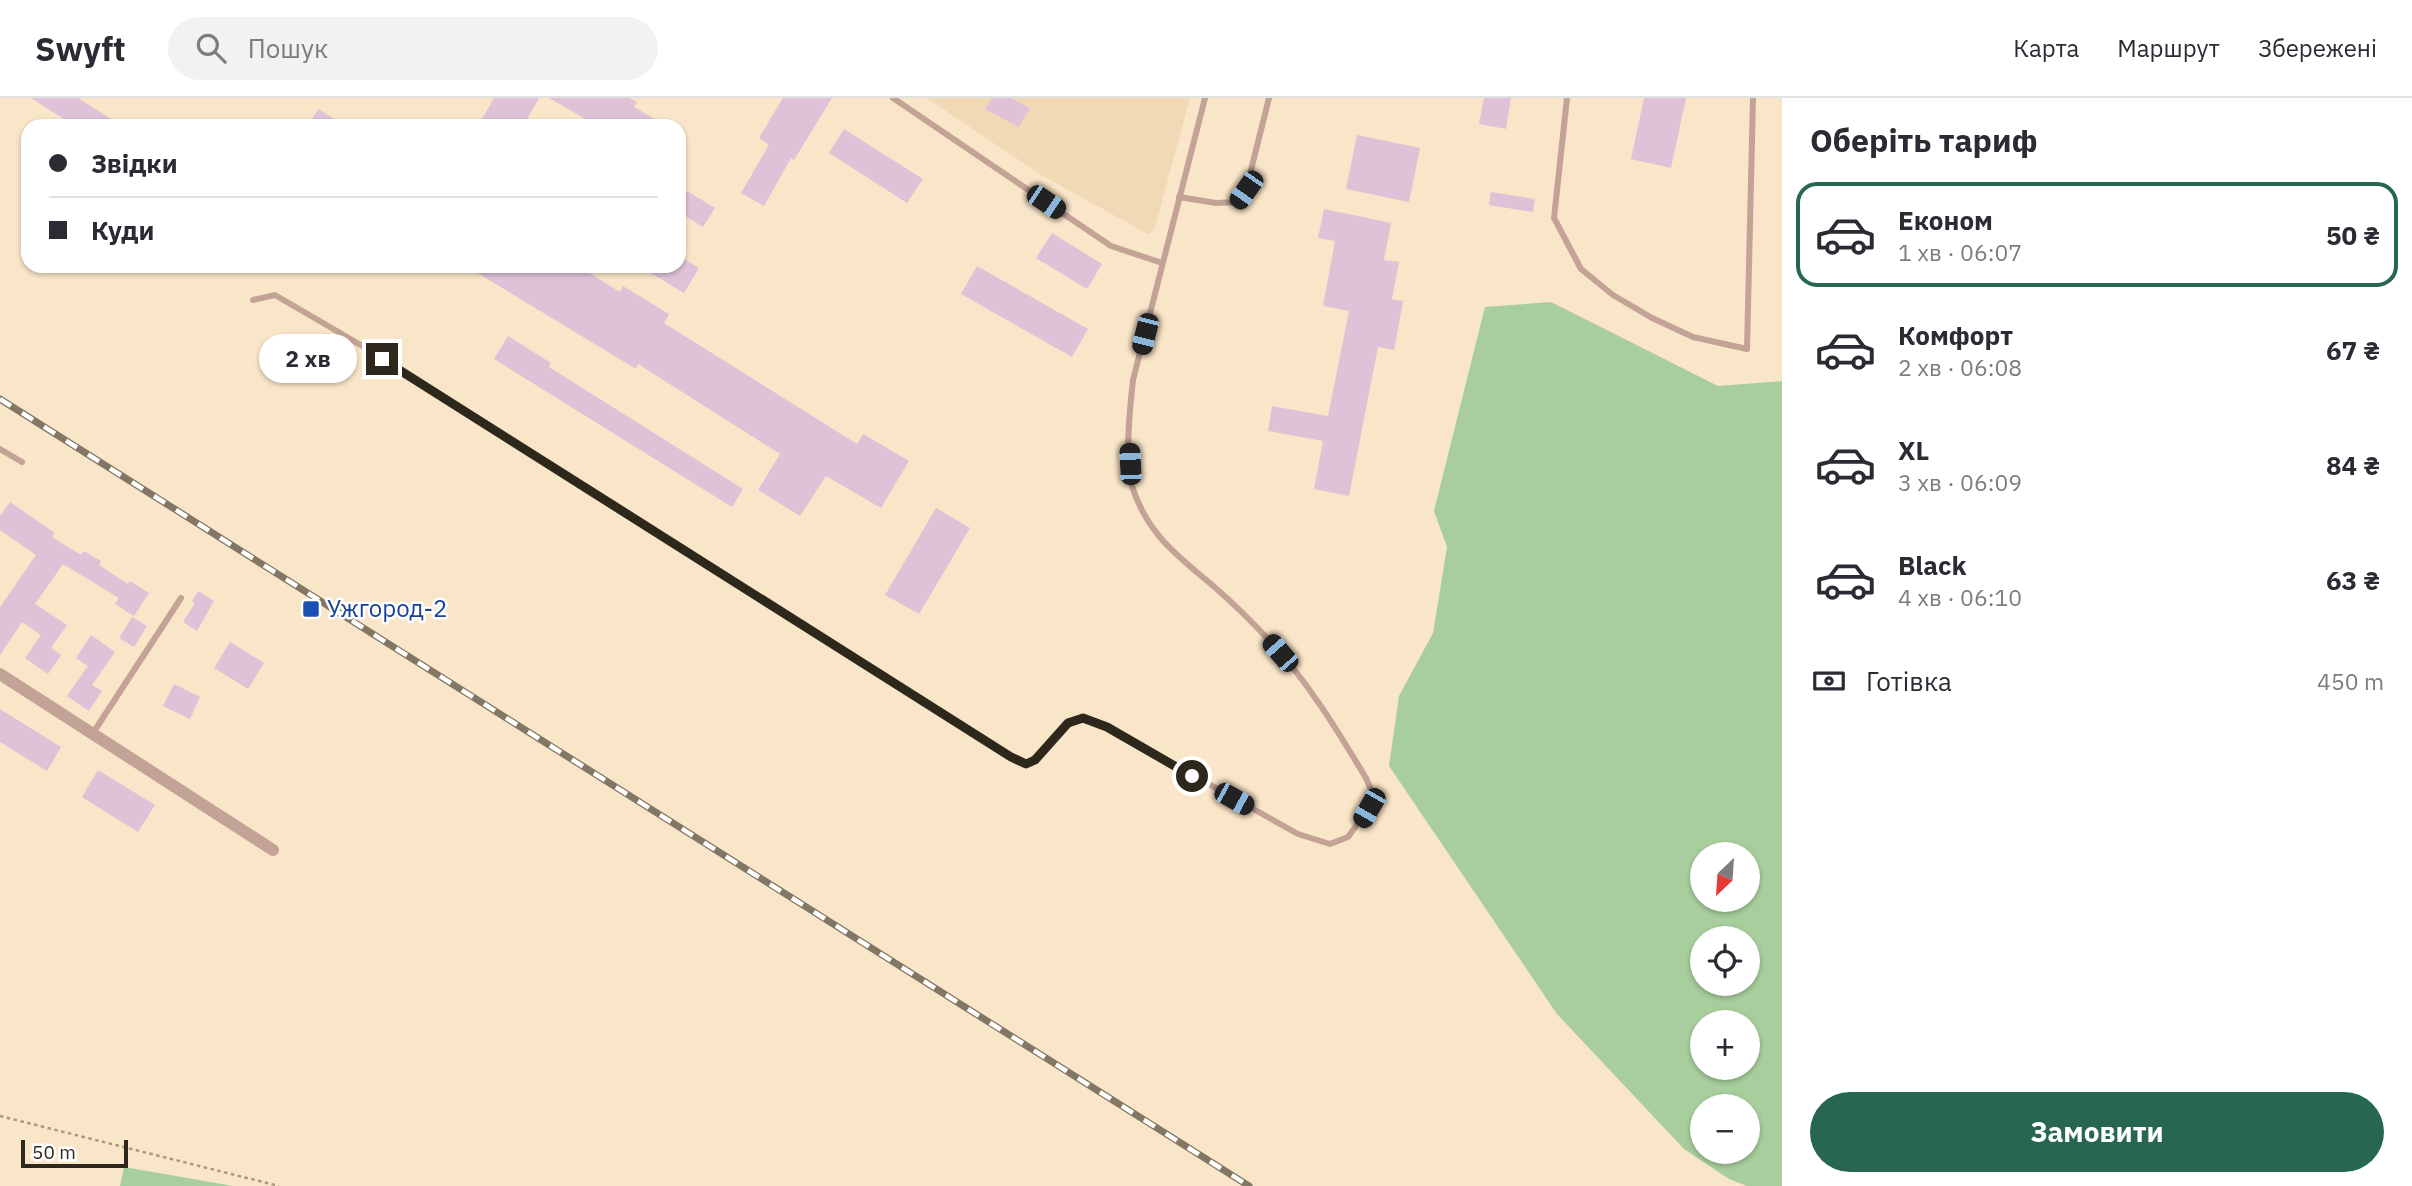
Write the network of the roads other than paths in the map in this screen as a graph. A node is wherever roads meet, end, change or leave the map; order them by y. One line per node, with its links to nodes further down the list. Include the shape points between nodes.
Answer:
1 (893, 98): 7 (lane, via 1111,246)
2 (1205, 98): 6 (lane)
3 (1269, 98): 6 (lane, via 1246,190 1237,202)
4 (1567, 98): 5 (lane, via 1554,218 1580,269 1613,295 1693,337 1748,349)
5 (1753, 98)
6 (1180, 197): 7 (lane)
7 (1162, 263): 8 (lane, via 1133,380 1128,427 1130,483 1144,517 1174,554 1220,592 1307,684 1366,778 1372,792 1369,808 1348,837 1330,844 1298,834 1083,718 1068,723 1035,760 1026,764 1011,757 359,344 275,295)
8 (253, 300)
9 (0, 449): 10 (lane)
10 (22, 461)
11 (181, 598): 13 (lane)
12 (0, 674): 13 (street)
13 (93, 733): 14 (street)
14 (273, 850)

